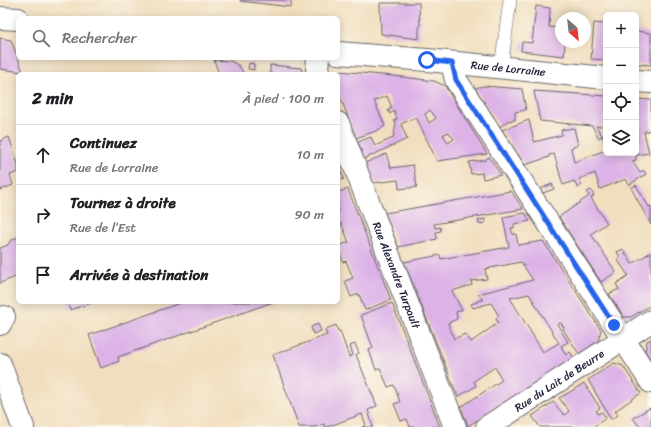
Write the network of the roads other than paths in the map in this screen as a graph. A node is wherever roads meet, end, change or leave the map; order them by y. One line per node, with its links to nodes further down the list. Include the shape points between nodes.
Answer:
1 (510, 0): 7 (lane)
2 (0, 18): 3 (street)
3 (16, 20)
4 (340, 53): 6 (street, Rue de Lorraine)
5 (318, 60): 8 (street)
6 (452, 63): 7 (street, Rue de Lorraine); 14 (street, via 456,80)
7 (501, 68): 9 (street, Rue de Lorraine)
8 (318, 72)
9 (603, 78)
10 (639, 81): 11 (street)
11 (651, 82)
12 (340, 128): 18 (street, Rue Alexandre Turpault)
13 (651, 321): 14 (street, Rue du Lait de Beurre)
14 (623, 339): 16 (street); 19 (street, Rue du Lait de Beurre)
15 (0, 364): 17 (street)
16 (651, 382)
17 (24, 427)
18 (455, 427)
19 (487, 427)

